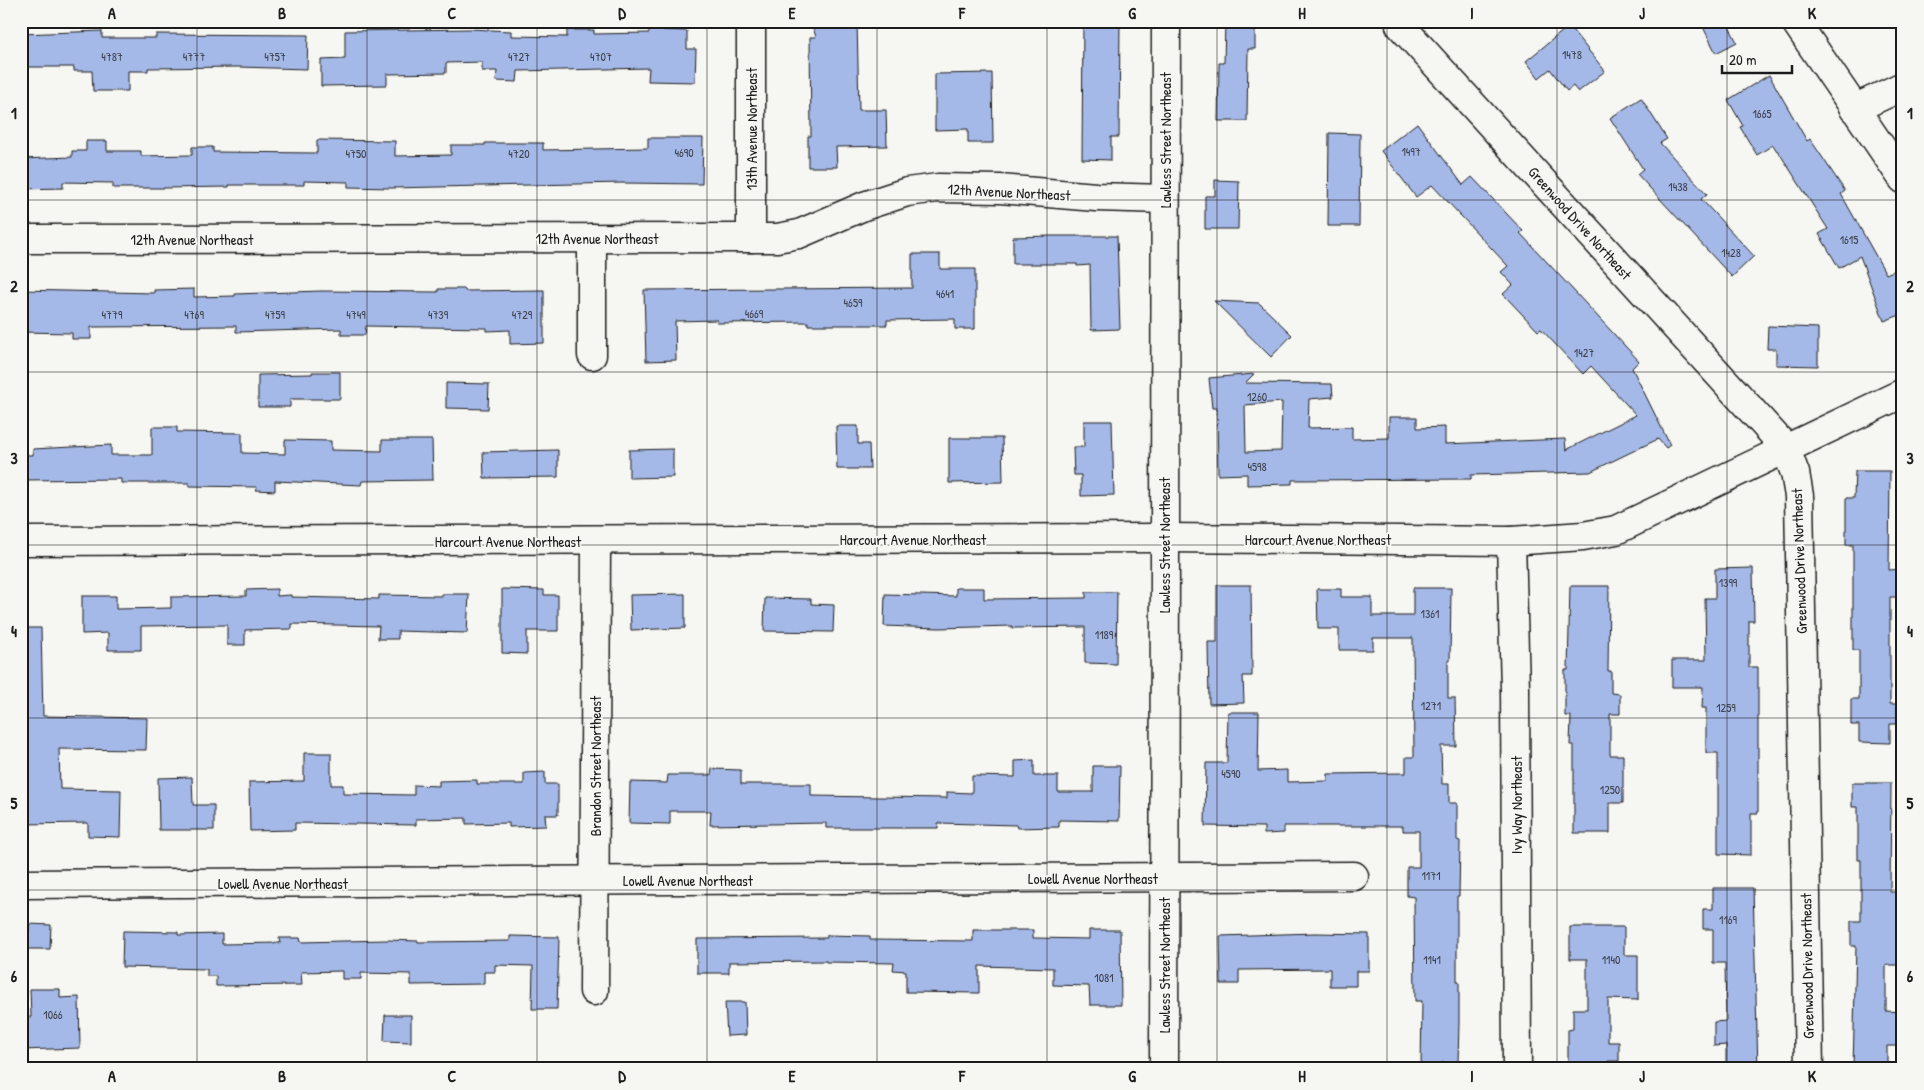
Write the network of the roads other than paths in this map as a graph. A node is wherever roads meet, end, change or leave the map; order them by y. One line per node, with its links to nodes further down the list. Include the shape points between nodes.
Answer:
1 (751, 21): 10 (street, 13th Avenue Northeast)
2 (1166, 21): 8 (street, Lawless Street Northeast)
3 (1795, 21): 6 (street)
4 (1400, 23): 14 (street, Greenwood Drive Northeast)
5 (1903, 86): 6 (street)
6 (1854, 109): 7 (street)
7 (1903, 179)
8 (1165, 199): 10 (street, 12th Avenue Northeast, via 938,188 907,192 864,206 799,234); 15 (street, Lawless Street Northeast)
9 (592, 238): 10 (street, 12th Avenue Northeast); 11 (street, 12th Avenue Northeast); 12 (street)
10 (751, 238)
11 (21, 239)
12 (592, 355)
13 (1903, 392): 14 (street, Harcourt Avenue Northeast)
14 (1785, 448): 18 (street, Harcourt Avenue Northeast, via 1616,530 1583,536); 26 (street, Greenwood Drive Northeast, via 1795,473 1799,496)
15 (1164, 538): 17 (street, Harcourt Avenue Northeast); 18 (street, Harcourt Avenue Northeast); 20 (street, Lawless Street Northeast)
16 (21, 541): 17 (street, Harcourt Avenue Northeast)
17 (596, 541): 21 (street, Brandon Street Northeast)
18 (1511, 541): 25 (street, Ivy Way Northeast)
19 (1354, 876): 20 (street, Lowell Avenue Northeast)
20 (1164, 878): 21 (street, Lowell Avenue Northeast); 24 (street, Lawless Street Northeast)
21 (594, 880): 22 (street, Lowell Avenue Northeast); 23 (street, Brandon Street Northeast)
22 (21, 884)
23 (594, 992)
24 (1164, 1069)
25 (1517, 1069)
26 (1808, 1069)

